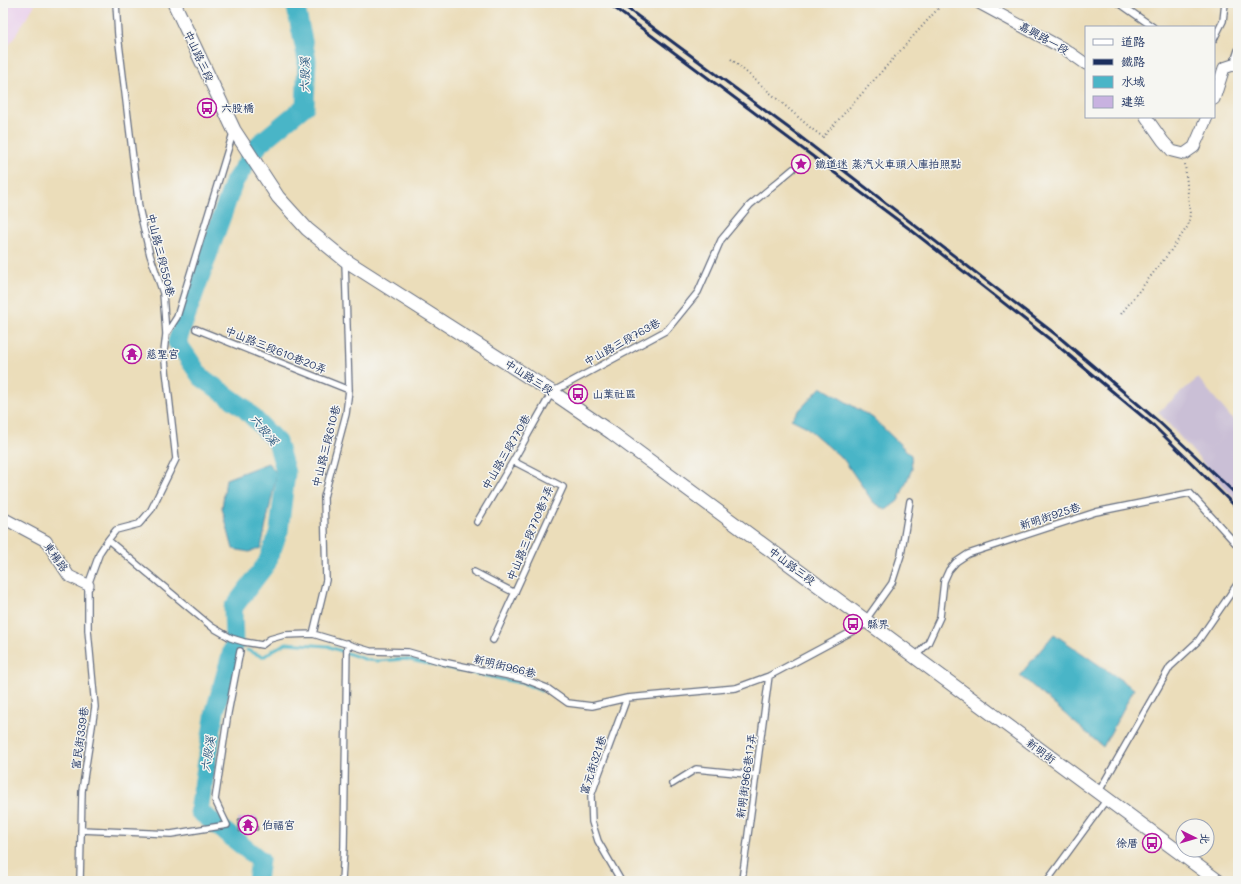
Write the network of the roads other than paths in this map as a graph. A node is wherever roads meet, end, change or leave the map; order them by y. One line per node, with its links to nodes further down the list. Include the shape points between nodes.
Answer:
1 (116, 3): 18 (lane, 中山路三段550巷, via 139,208 150,255 163,293)
2 (174, 3): 14 (street, 中山路三段)
3 (979, 3): 9 (street, 嘉興路一段, via 1066,50)
4 (1119, 3): 6 (lane)
5 (1225, 3): 7 (lane, via 1223,20)
6 (1152, 26)
7 (1215, 37)
8 (1238, 50): 10 (lane)
9 (1085, 63)
10 (1236, 65): 11 (street, via 1224,68)
11 (1215, 95)
12 (1147, 118): 13 (street, via 1172,151 1184,154 1194,146)
13 (1207, 118)
14 (234, 130): 16 (street, 中山路三段, via 278,197 307,229); 18 (lane, via 177,318)
15 (793, 169): 20 (lane, 中山路三段763巷, via 750,205 721,240 698,292 667,330)
16 (345, 260): 19 (lane, 中山路三段610巷); 20 (street, 中山路三段)
17 (196, 329): 19 (lane, 中山路三段610巷20弄)
18 (166, 334): 25 (lane, 中山路三段550巷, via 164,352 176,460 151,510 139,524 116,530)
19 (348, 390): 33 (lane, 中山路三段610巷, via 346,414 324,497 326,580)
20 (552, 392): 21 (lane, 中山路三段770巷); 32 (street, 中山路三段, via 612,433)
21 (513, 461): 24 (lane, 中山路三段770巷); 31 (lane, 中山路三段770巷7弄, via 563,487)
22 (910, 501): 32 (lane, via 901,556 892,583)
23 (3, 518): 30 (street, 東楊路, via 46,541 69,576)
24 (477, 522)
25 (108, 540): 27 (lane, 中山路三段550巷); 33 (lane, 新明街966巷, via 212,627 230,638 262,645 284,635)
26 (1238, 546): 37 (lane, 新明街925巷, via 1190,493 1096,512 968,554 949,570 944,581 940,617 928,643)
27 (100, 552): 30 (lane, 富民街339巷)
28 (474, 572): 31 (lane, 中山路三段770巷7弄)
29 (1238, 583): 42 (lane, via 1198,641 1170,666)
30 (88, 585): 43 (lane, 富民街339巷, via 88,630 95,707 82,791)
31 (515, 593): 34 (lane, 中山路三段770巷7弄)
32 (866, 622): 37 (street, 新明街); 38 (lane, 新明街966巷)
33 (313, 634): 35 (lane, 新明街966巷)
34 (494, 640)
35 (347, 643): 39 (lane, 新明街966巷, via 370,651 408,652 524,679 547,688 568,703 592,706); 46 (lane)
36 (240, 651): 43 (lane, via 215,800 227,825 171,834)
37 (914, 657): 42 (street, 新明街)
38 (769, 676): 39 (lane, 新明街966巷, via 736,688); 40 (lane, 新明街966巷17弄)
39 (627, 698): 47 (lane, 富元街321巷, via 592,796 592,822 598,840)
40 (756, 775): 41 (lane, via 696,768); 44 (lane, 新明街966巷17弄)
41 (672, 784)
42 (1103, 796): 48 (lane); 49 (street, 新明街)
43 (81, 830): 45 (lane, 富民街339巷)
44 (742, 880)
45 (80, 881)
46 (342, 881)
47 (621, 881)
48 (1047, 881)
49 (1218, 881)

